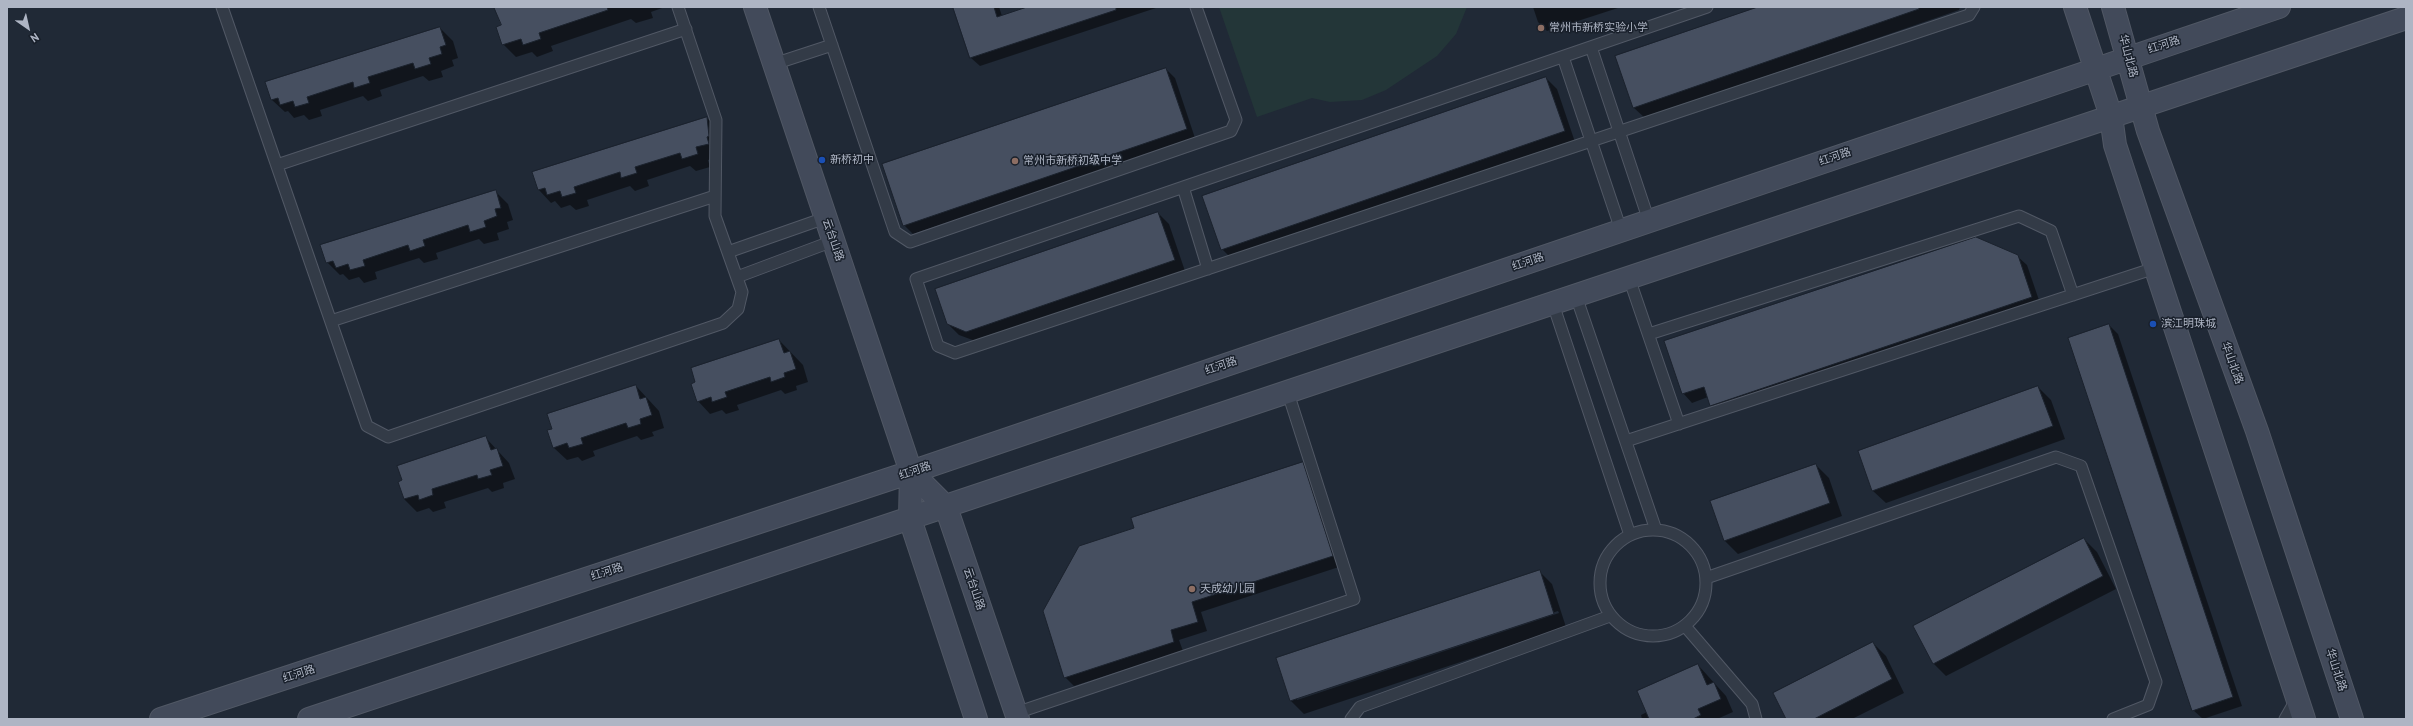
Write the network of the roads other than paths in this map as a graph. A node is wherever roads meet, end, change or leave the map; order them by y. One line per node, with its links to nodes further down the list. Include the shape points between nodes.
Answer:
1 (222, 7): 23 (lane)
2 (678, 7): 12 (lane)
3 (755, 7): 17 (street, 云台山路)
4 (819, 7): 13 (lane)
5 (1196, 7): 13 (lane, via 1236,120 1231,131 910,242 895,232)
6 (1707, 7): 14 (lane)
7 (1974, 7): 21 (lane, via 1969,16)
8 (2074, 7): 18 (street)
9 (2113, 7): 16 (street, 华山北路)
10 (2279, 7): 16 (street, 红河路)
11 (2406, 18): 19 (street)
12 (686, 29): 23 (lane); 25 (lane, via 716,120)
13 (832, 45): 17 (lane)
14 (1592, 47): 15 (lane); 21 (lane)
15 (1563, 57): 22 (lane); 24 (lane)
16 (2128, 57): 18 (street, 红河路); 19 (street, 华山北路)
17 (774, 64): 26 (street, 云台山路)
18 (2095, 68): 20 (street); 27 (street, 红河路)
19 (2141, 106): 20 (street); 61 (street, 华山北路, via 2257,431)
20 (2111, 116): 31 (street, via 2115,145); 34 (street)
21 (1620, 132): 22 (lane); 27 (lane)
22 (1591, 142): 28 (lane); 32 (lane)
23 (277, 165): 38 (lane)
24 (1182, 187): 32 (lane); 32 (lane, via 916,279 938,346 955,354)
25 (715, 196): 30 (lane, via 715,216); 38 (lane)
26 (825, 218): 29 (street, 云台山路); 30 (lane)
27 (1649, 221): 28 (street, 红河路)
28 (1620, 230): 43 (street, 红河路)
29 (833, 241): 33 (lane); 43 (street, 云台山路)
30 (728, 252): 33 (lane)
31 (2155, 268): 35 (lane); 51 (street)
32 (1208, 269)
33 (737, 277): 38 (lane, via 742,292 738,309 723,323 388,437 367,426)
34 (1629, 278): 36 (street); 39 (lane)
35 (2073, 295): 39 (lane, via 2051,231 2019,216); 41 (lane)
36 (1576, 296): 37 (street); 42 (lane)
37 (1552, 304): 40 (street); 47 (lane)
38 (331, 321)
39 (1648, 334): 41 (lane)
40 (1288, 393): 44 (street); 52 (lane, via 1354,599)
41 (1679, 424): 42 (lane)
42 (1626, 441): 46 (lane)
43 (911, 472): 44 (street, 云台山路); 45 (street, 云台山路); 53 (street, 红河路)
44 (946, 507): 45 (street); 52 (street, 云台山路)
45 (910, 519): 54 (street); 55 (street, 云台山路)
46 (1656, 530): 47 (lane, via 1640,531); 48 (lane, via 1676,534 1691,545 1701,560)
47 (1630, 535): 49 (lane, via 1611,549 1602,564 1599,580 1601,597)
48 (1706, 578): 50 (lane, via 1705,596 1697,613); 58 (lane, via 2056,457 2080,466 2156,682 2148,705)
49 (1610, 616): 50 (lane, via 1619,626 1634,634 1651,637 1668,635); 56 (lane, via 1360,707)
50 (1684, 626): 57 (lane, via 1752,704)
51 (2297, 697): 59 (lane); 60 (street)
52 (1017, 716)
53 (161, 719)
54 (309, 719)
55 (976, 719)
56 (1350, 719)
57 (1756, 719)
58 (2113, 719)
59 (2285, 719)
60 (2304, 719)
61 (2352, 719)

